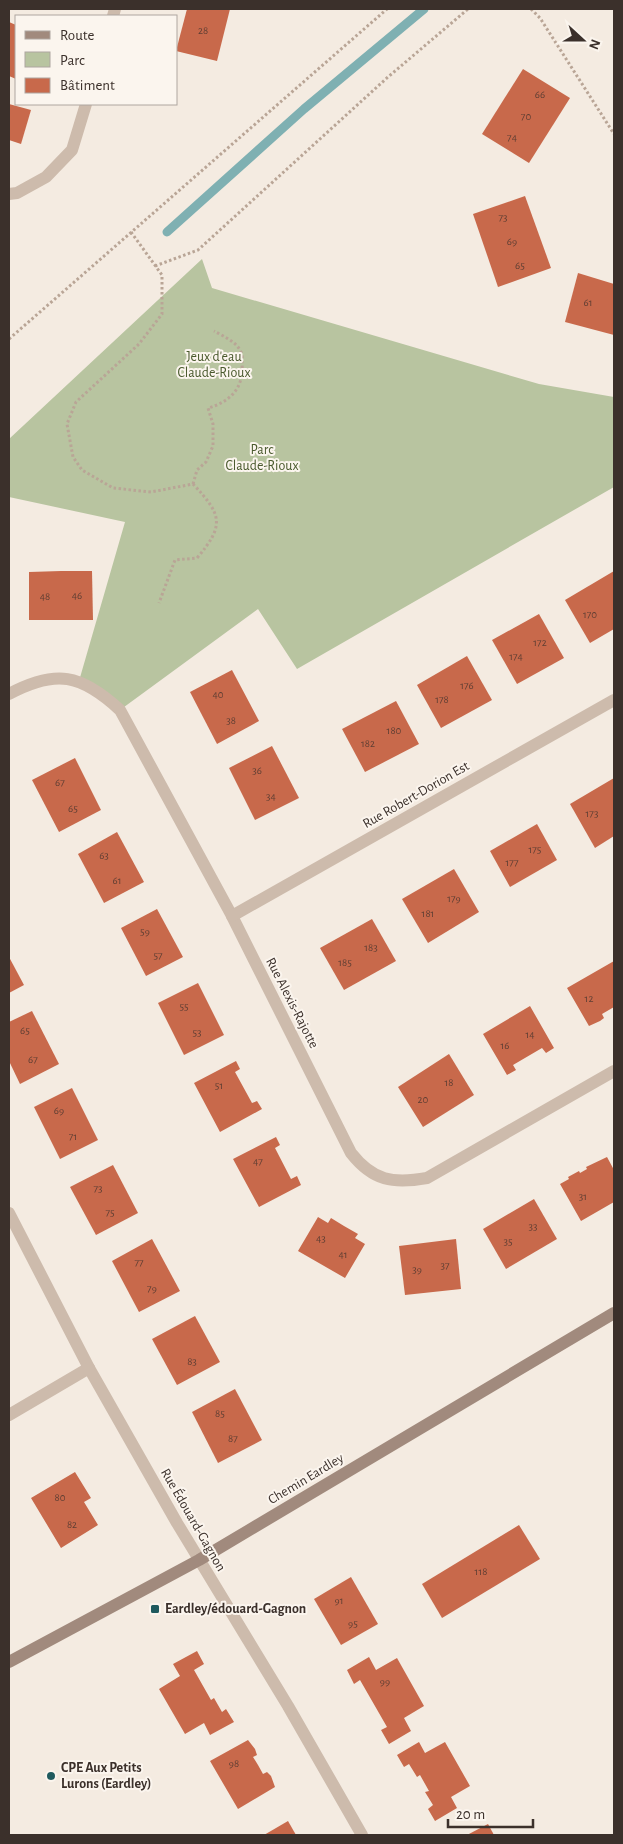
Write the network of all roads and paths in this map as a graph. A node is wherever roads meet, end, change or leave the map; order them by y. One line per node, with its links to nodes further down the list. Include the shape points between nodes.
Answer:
1 (387, 9): 7 (path)
2 (468, 9): 8 (path, via 388,77 198,250)
3 (531, 9): 5 (path, via 540,18)
4 (86, 105): 6 (street, via 72,150 46,177)
5 (614, 134)
6 (9, 194)
7 (131, 232): 8 (path); 10 (path)
8 (155, 266): 11 (path, via 162,275 162,314 139,344 76,402 67,424 69,440 73,457 82,470 113,488 151,492)
9 (214, 331): 11 (path, via 230,339 242,352 243,374 237,392 221,405 208,408 213,424 213,446 206,462 197,470)
10 (9, 339)
11 (193, 484): 12 (path, via 211,503 217,521 210,542 196,558 175,560)
12 (159, 603)
13 (9, 694): 15 (street, Rue Alexis-Rajotte, via 44,679 63,678 97,690 120,710)
14 (614, 700): 15 (street, Rue Robert-Dorion Est)
15 (232, 916): 16 (street, Rue Alexis-Rajotte, via 351,1153 375,1176 410,1181 427,1178)
16 (614, 1071)
17 (9, 1213): 19 (street, Rue Édouard-Gagnon)
18 (614, 1313): 21 (main road, Chemin Eardley)
19 (90, 1368): 20 (street); 21 (street, Rue Édouard-Gagnon)
20 (9, 1415)
21 (199, 1560): 22 (main road, Chemin Eardley); 23 (street, Rue Édouard-Gagnon)
22 (9, 1662)
23 (362, 1835)

